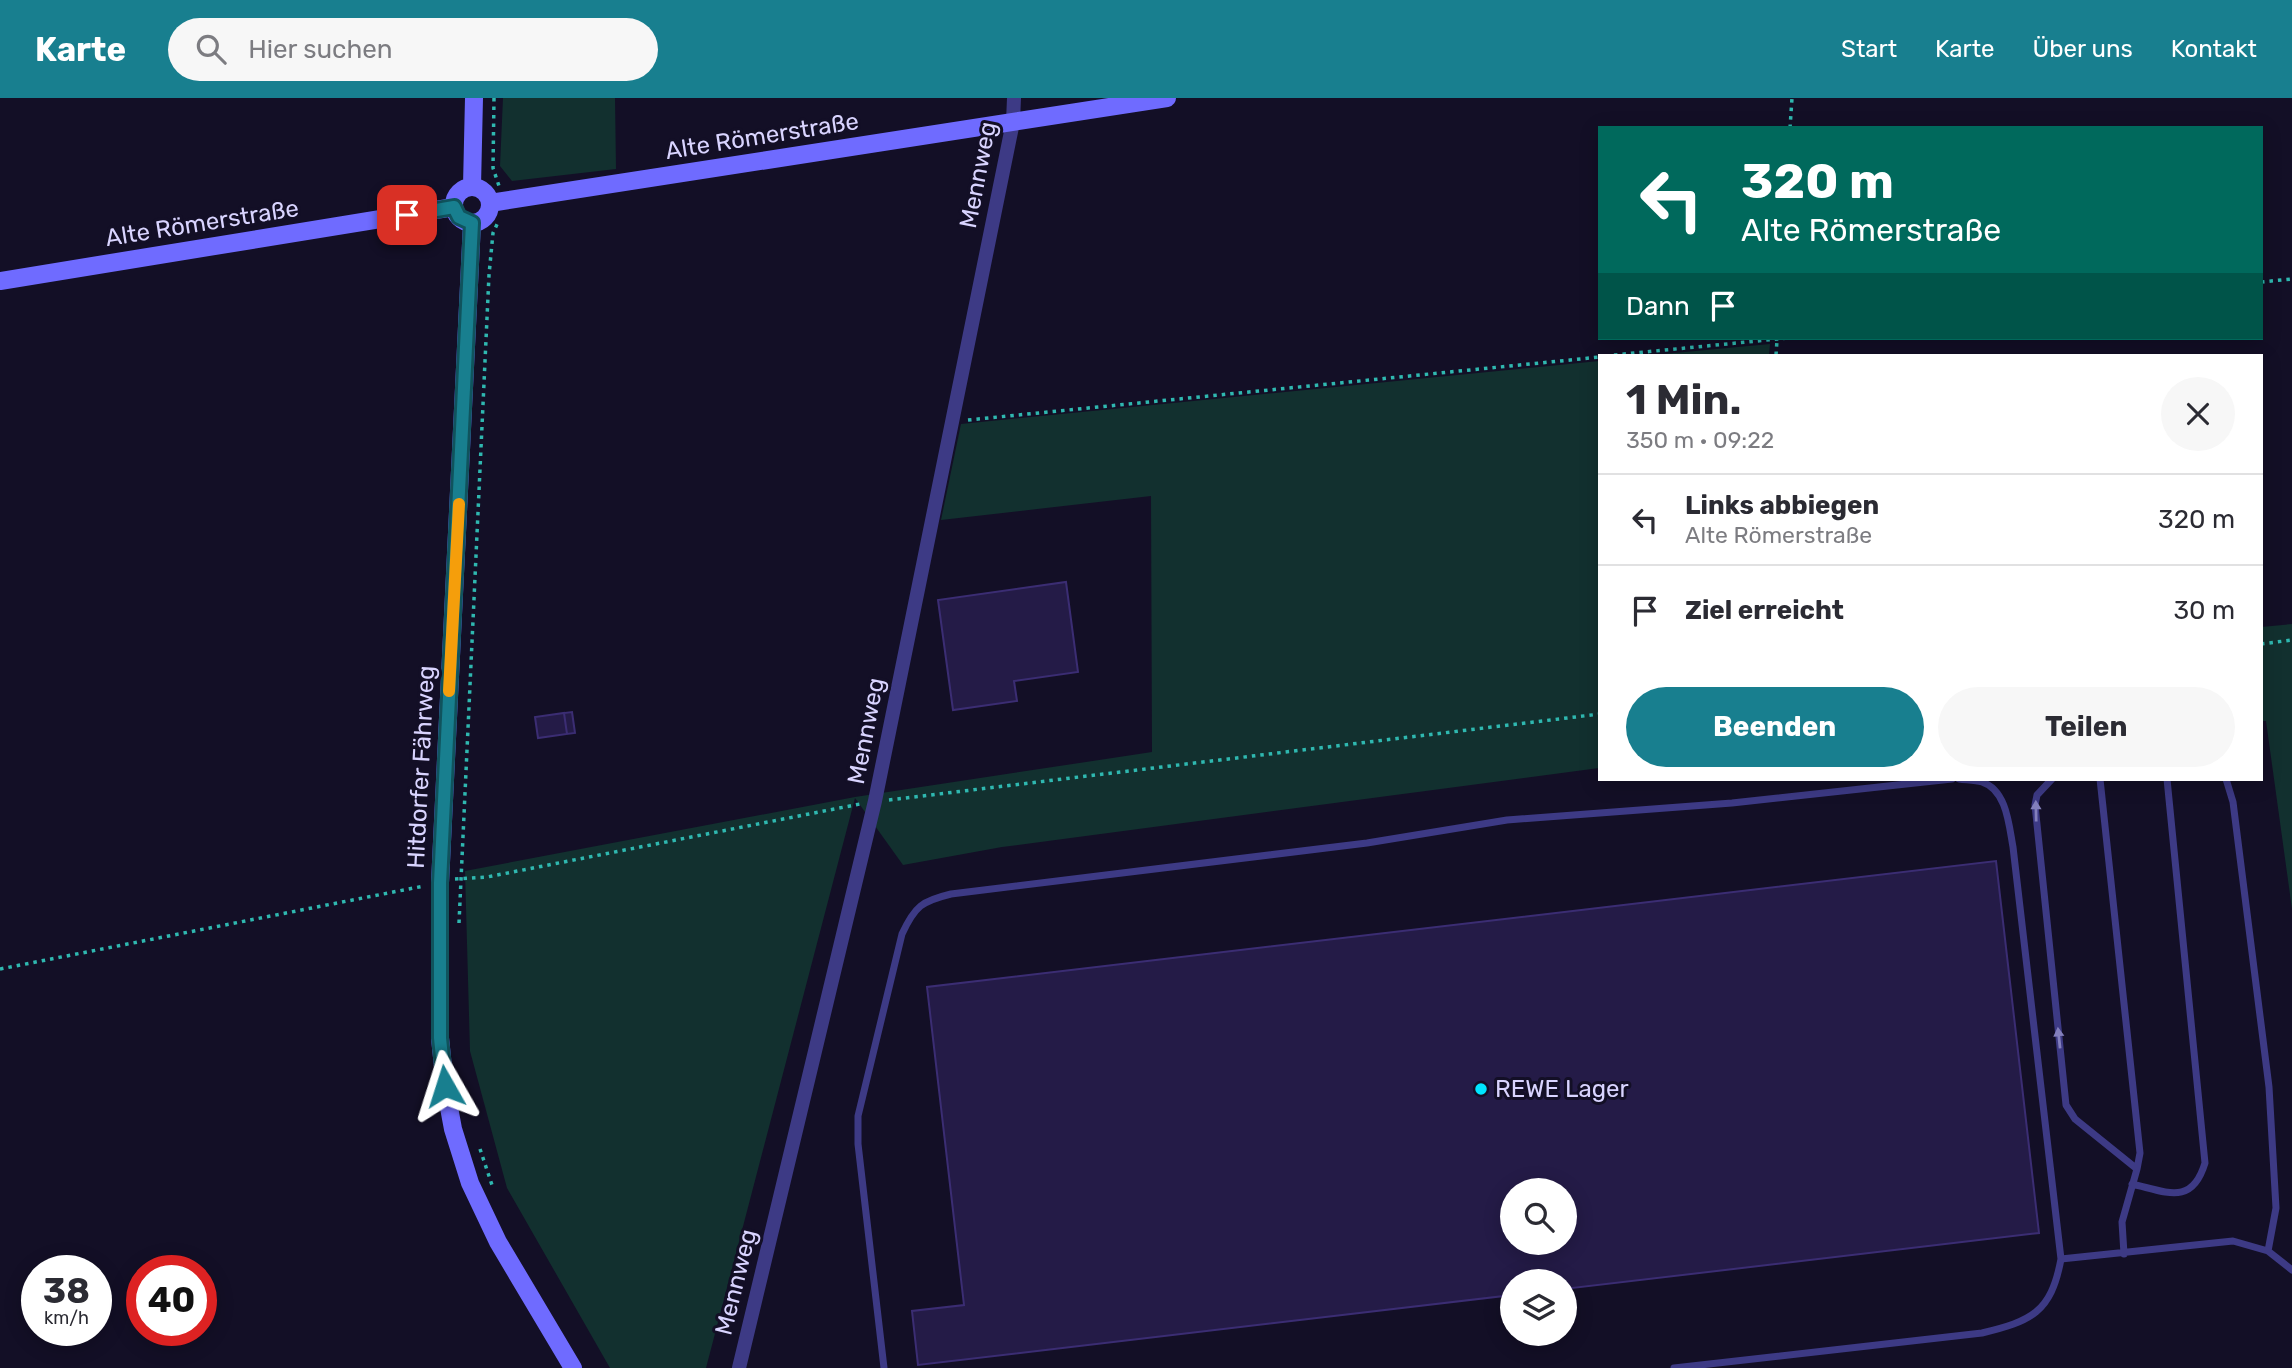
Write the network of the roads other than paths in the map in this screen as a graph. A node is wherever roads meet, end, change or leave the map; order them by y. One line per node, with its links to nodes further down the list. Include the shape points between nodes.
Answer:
1 (474, 98): 5 (street)
2 (1014, 98): 4 (street, Mennweg)
3 (1167, 98): 4 (street, Alte Römerstraße)
4 (1013, 122): 6 (street, Alte Römerstraße); 23 (street, Mennweg, via 875,801)
5 (472, 186): 6 (street); 7 (street, via 459,192)
6 (497, 202): 8 (street, via 486,216)
7 (454, 207): 8 (street, via 459,217); 9 (street, Alte Römerstraße)
8 (472, 223): 22 (street, Hitdorfer Fährweg, via 440,883 440,1038 453,1129 470,1183 498,1242)
9 (0, 281)
10 (1934, 781): 24 (lane, via 1732,803 1507,820 1367,844 928,900 917,907 902,934 858,1116)
11 (1974, 781): 20 (lane, via 1992,787 2001,800 2011,837)
12 (2050, 781): 16 (lane, one-way to 12, via 2075,1119 2066,1105 2035,805)
13 (2099, 781): 16 (lane, via 2140,1153)
14 (2167, 781): 17 (lane, via 2205,1163 2200,1179 2182,1192)
15 (2227, 781): 18 (lane, via 2269,1087 2276,1208)
16 (2137, 1169): 17 (lane)
17 (2133, 1184): 19 (lane, via 2122,1222)
18 (2268, 1251): 19 (lane, via 2233,1241); 21 (lane)
19 (2124, 1254): 20 (lane)
20 (2060, 1259): 25 (lane, via 2043,1306 2017,1324 1982,1333)
21 (2292, 1270)
22 (573, 1368)
23 (739, 1368)
24 (884, 1368)
25 (1674, 1368)

